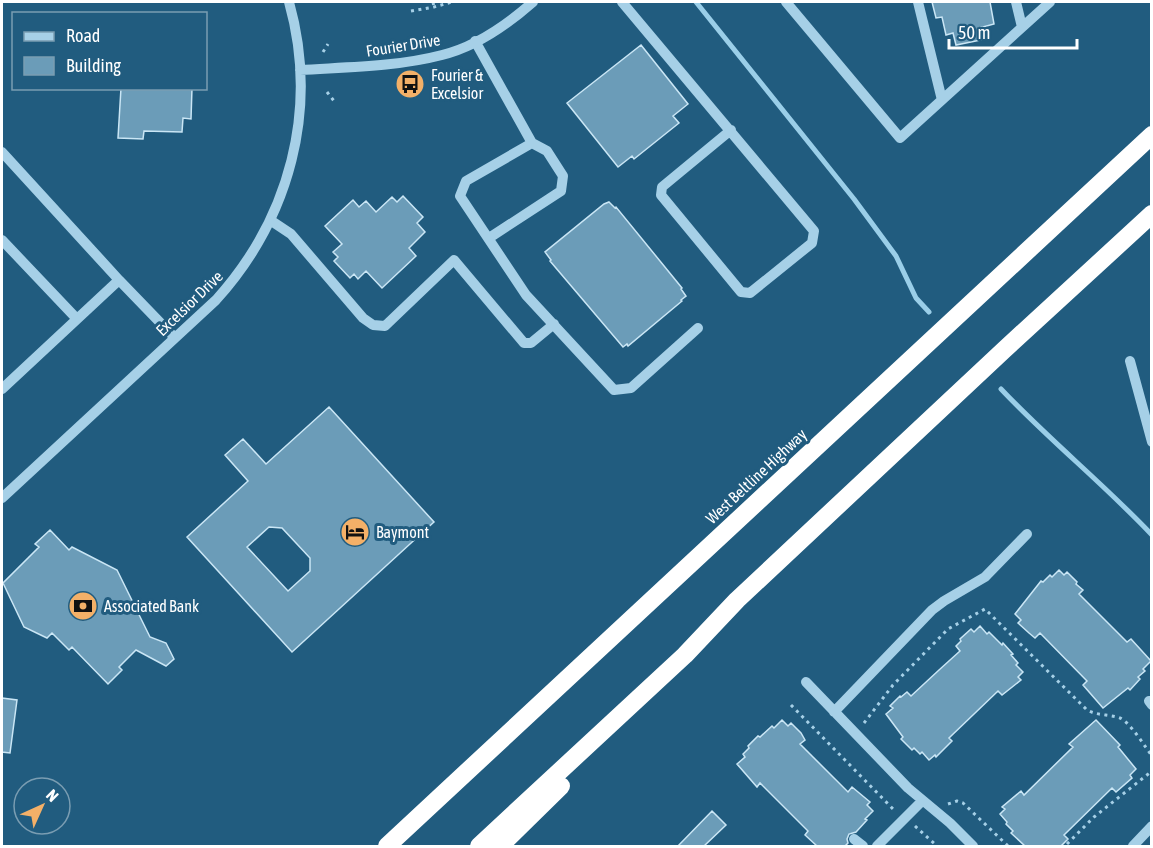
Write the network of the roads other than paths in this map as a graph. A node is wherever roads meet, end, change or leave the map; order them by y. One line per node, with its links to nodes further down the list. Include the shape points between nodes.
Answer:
1 (289, 2): 10 (street, Excelsior Drive)
2 (533, 2): 9 (street, Fourier Drive)
3 (622, 2): 12 (street)
4 (786, 2): 11 (street, via 900,138)
5 (918, 2): 11 (street)
6 (1016, 2): 8 (street)
7 (1050, 2): 8 (street)
8 (1022, 27): 11 (street)
9 (475, 41): 10 (street, Fourier Drive, via 444,55 411,61); 14 (street)
10 (300, 70): 17 (street, Excelsior Drive, via 295,144 288,175)
11 (942, 100)
12 (731, 130): 12 (street, via 662,187 661,195 741,292 750,293 812,243 814,231)
13 (1152, 135): 33 (highway, West Beltline Highway)
14 (532, 143): 18 (street, via 466,182 460,196); 18 (street, via 546,151 563,176 561,191)
15 (2, 152): 20 (street)
16 (1152, 214): 30 (highway, via 737,600)
17 (270, 220): 22 (street, via 291,234 373,325 385,326 454,260 524,343 531,343); 24 (street, Excelsior Drive, via 239,275)
18 (489, 238): 22 (street, via 526,295)
19 (2, 240): 21 (street)
20 (119, 280): 21 (street); 24 (street)
21 (77, 319): 26 (street)
22 (554, 324): 23 (street, via 614,390 631,388)
23 (698, 328)
24 (175, 338): 28 (street, Excelsior Drive)
25 (1130, 361): 27 (street)
26 (2, 389)
27 (1152, 442)
28 (2, 498)
29 (1027, 534): 32 (street, via 980,582 932,610)
30 (674, 666): 39 (highway); 40 (highway, via 619,729)
31 (806, 682): 32 (street)
32 (834, 712): 34 (street)
33 (500, 741): 37 (highway); 38 (highway, West Beltline Highway)
34 (922, 801): 42 (street); 43 (street)
35 (1152, 826): 44 (street)
36 (854, 838): 41 (street)
37 (373, 846)
38 (387, 846)
39 (479, 846)
40 (500, 846)
41 (863, 846)
42 (877, 846)
43 (973, 846)
44 (1133, 846)

